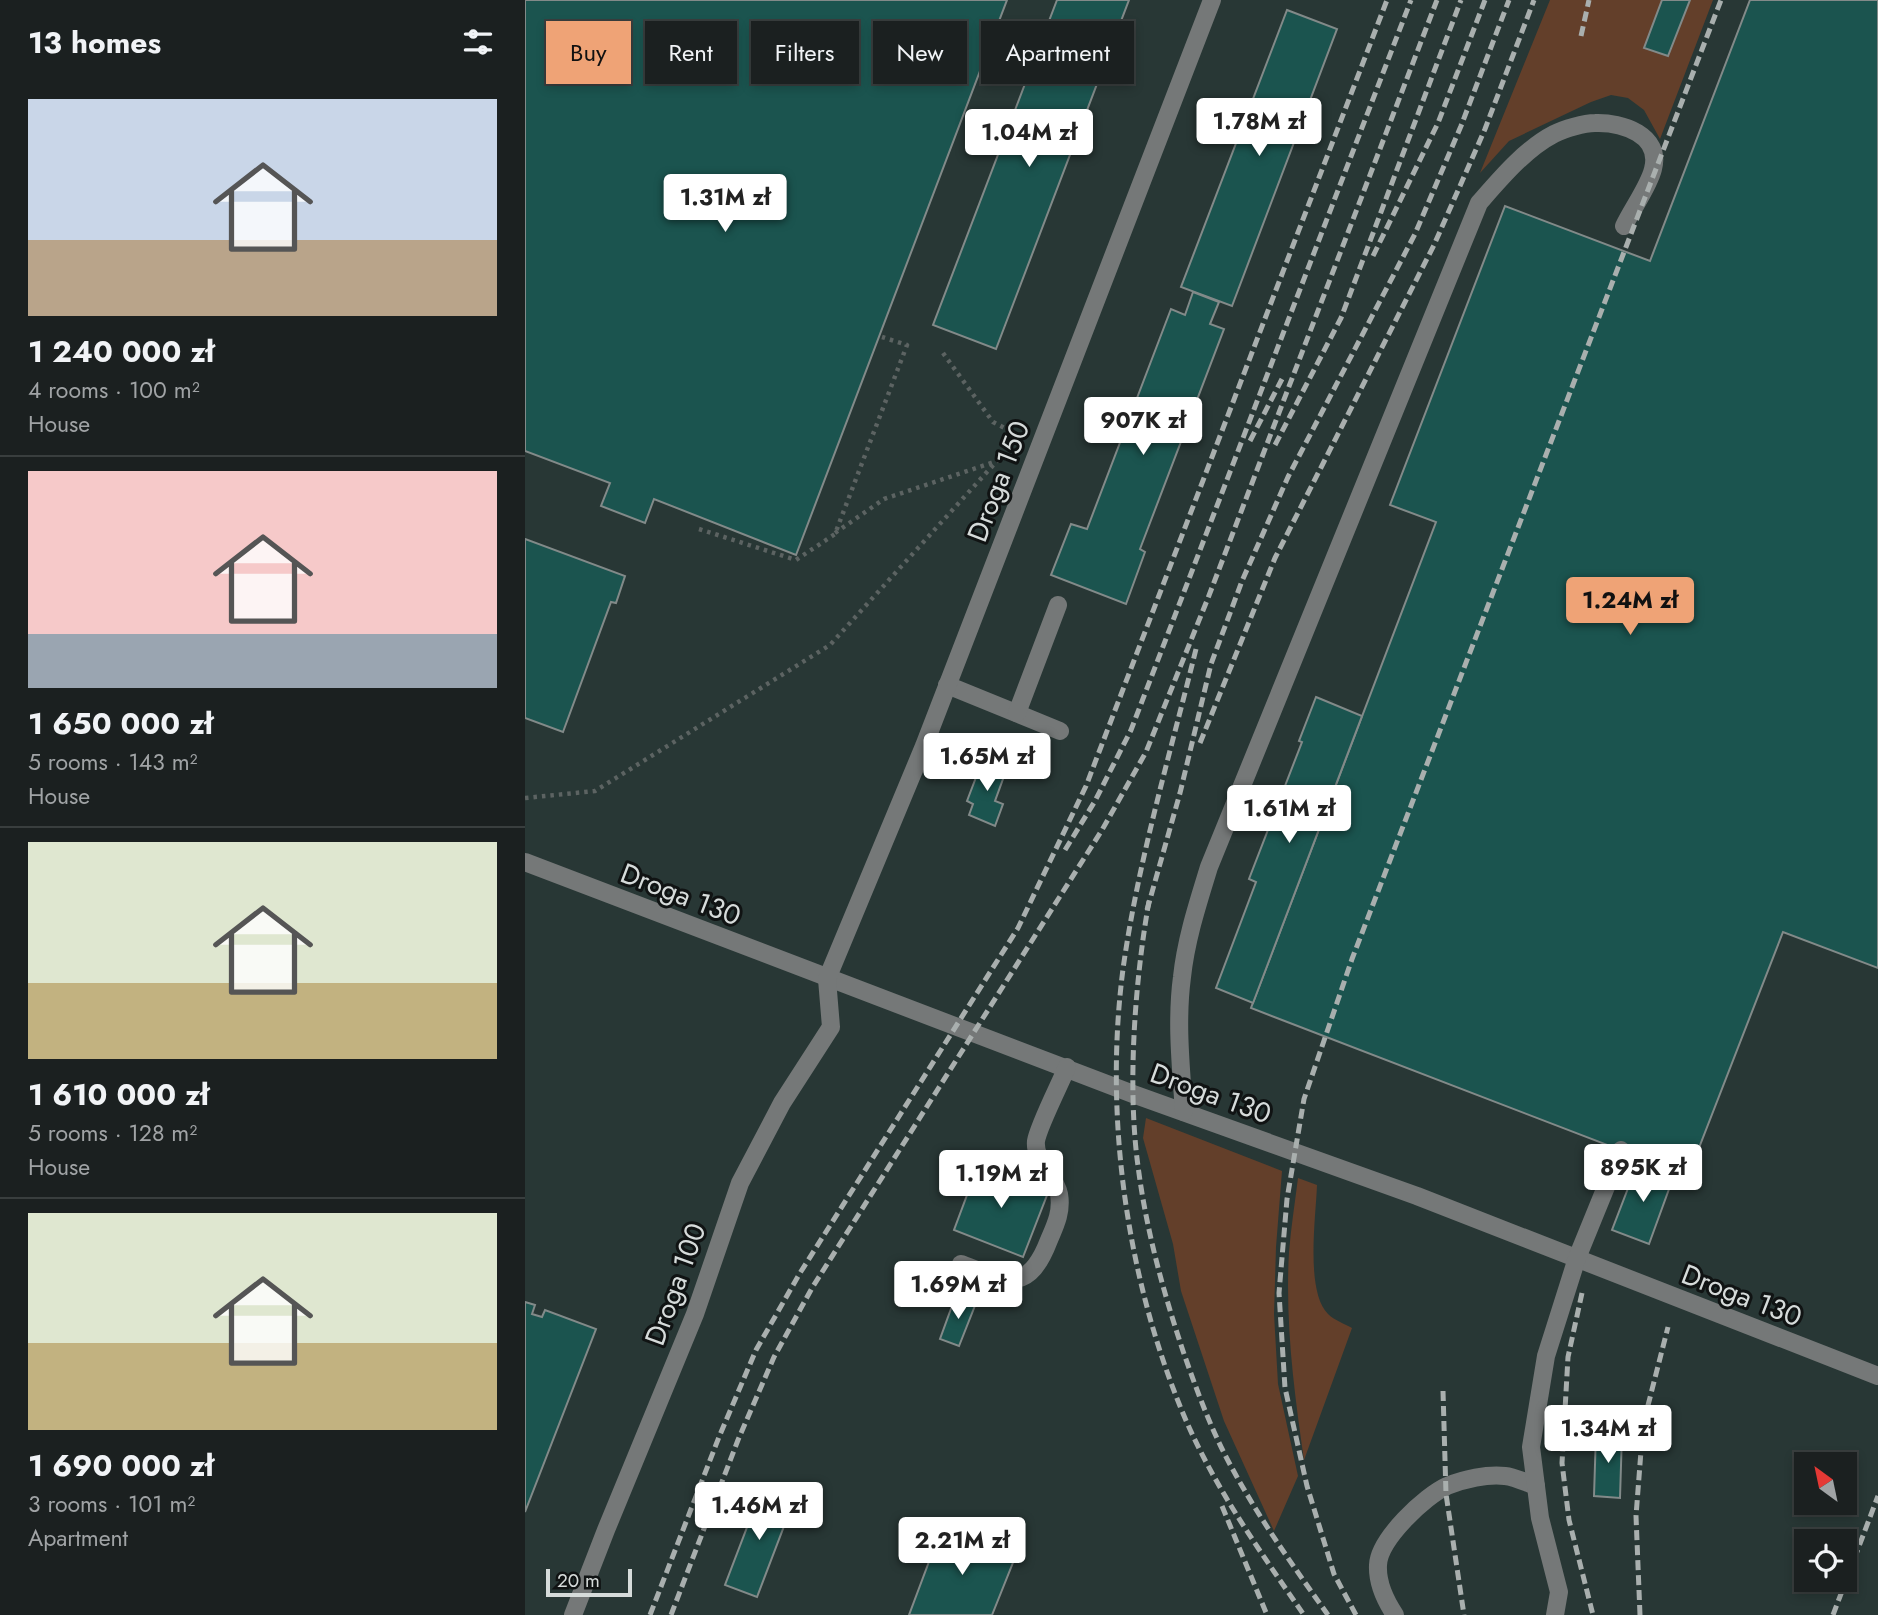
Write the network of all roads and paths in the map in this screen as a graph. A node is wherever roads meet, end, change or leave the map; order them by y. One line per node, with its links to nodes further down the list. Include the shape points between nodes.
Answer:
1 (1212, 0): 5 (lane, Droga 150)
2 (1624, 226): 17 (lane, via 1654,159 1641,133 1621,127 1595,123 1554,134 1511,166 1479,203 1209,867 1181,978 1178,1041)
3 (882, 337): 8 (path, via 907,345)
4 (943, 353): 5 (path, via 993,422)
5 (1040, 446): 6 (path); 10 (lane, Droga 150)
6 (996, 462): 8 (path, via 884,499); 13 (path, via 830,645 595,791)
7 (699, 529): 8 (path, via 796,560)
8 (835, 534)
9 (1058, 605): 11 (lane)
10 (947, 685): 11 (lane); 15 (lane, Droga 150)
11 (1017, 713): 12 (lane)
12 (1060, 731)
13 (525, 798)
14 (525, 862): 15 (lane, Droga 130)
15 (827, 979): 16 (lane, Droga 130); 23 (lane, Droga 100, via 831,1027 740,1182 695,1314)
16 (1067, 1067): 17 (lane, Droga 130); 20 (lane, via 1036,1140 1038,1157 1059,1192 1061,1211 1043,1256 1035,1268 1014,1280 1001,1280)
17 (1184, 1112): 19 (lane, Droga 130)
18 (1621, 1150): 19 (lane)
19 (1577, 1258): 21 (lane, Droga 130); 22 (lane, via 1546,1356 1531,1447)
20 (961, 1264)
21 (1878, 1376)
22 (1536, 1486): 24 (lane, via 1506,1476 1477,1478 1446,1487 1416,1508 1392,1533 1378,1563 1382,1595); 25 (lane, via 1559,1592)
23 (573, 1615)
24 (1395, 1615)
25 (1555, 1615)

